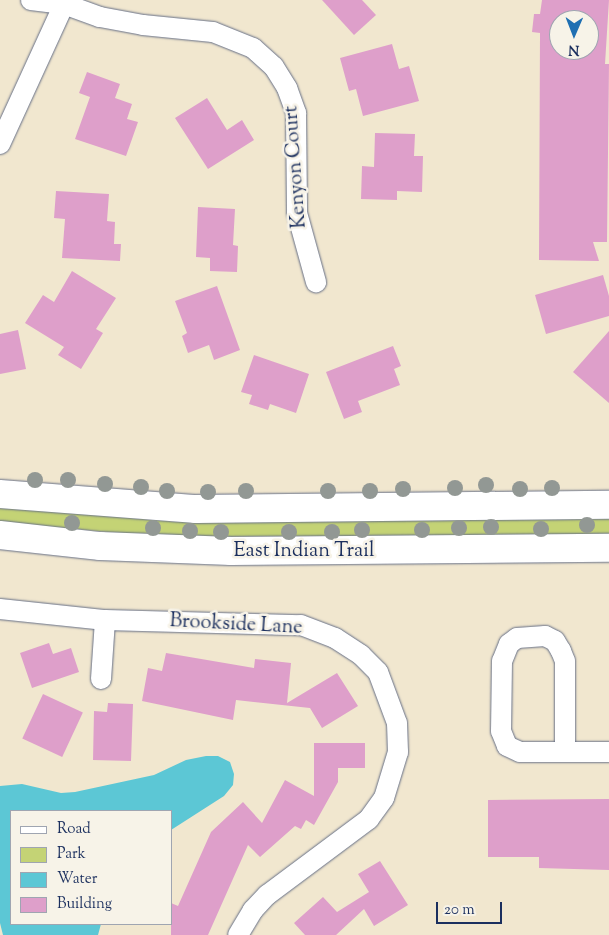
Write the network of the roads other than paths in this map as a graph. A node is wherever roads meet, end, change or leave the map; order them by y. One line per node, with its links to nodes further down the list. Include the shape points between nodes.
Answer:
1 (31, 0): 2 (street, Kenyon Court)
2 (62, 2): 3 (street); 4 (street, Kenyon Court, via 100,17 231,37 253,48 274,67 288,88 296,113 296,213)
3 (0, 144)
4 (316, 282)
5 (0, 494): 6 (main road, East Indian Trail, via 220,509)
6 (609, 505)
7 (0, 535): 8 (main road, East Indian Trail, via 100,546 222,551)
8 (609, 548)
9 (0, 609): 10 (street, Brookside Lane)
10 (105, 620): 11 (street); 14 (street, Brookside Lane, via 301,625 336,638 361,655 378,672 389,696 397,723 398,752 384,798 369,819 267,894)
11 (101, 679)
12 (565, 752): 12 (street, via 565,661 561,651 555,641 545,636 517,638 508,644 502,661 504,741 520,752); 13 (street)
13 (609, 752)
14 (238, 935)

